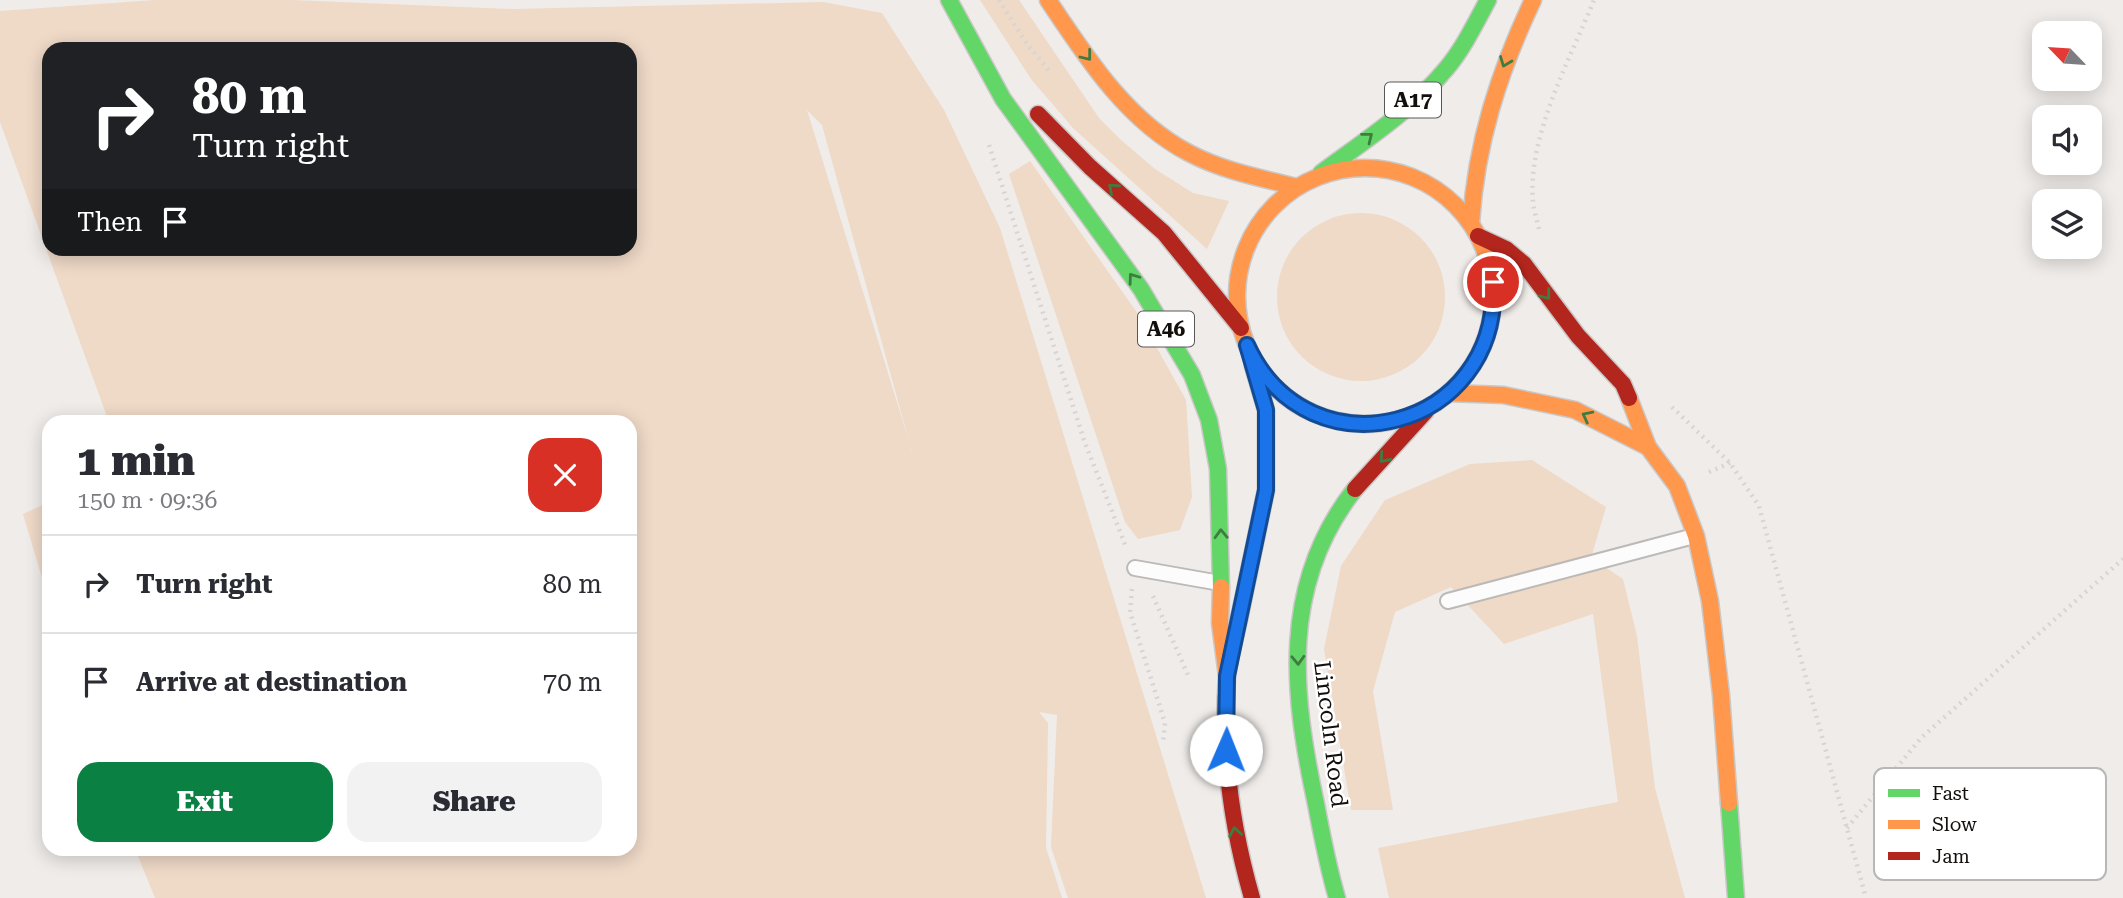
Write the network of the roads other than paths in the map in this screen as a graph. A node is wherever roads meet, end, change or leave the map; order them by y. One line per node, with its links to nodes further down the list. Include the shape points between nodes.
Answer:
1 (949, 0): 5 (highway, A46)
2 (1048, 0): 7 (highway, one-way to 7, via 1110,84 1143,121 1176,146 1217,164)
3 (1488, 0): 6 (highway, A17, one-way to 3, via 1444,71)
4 (1533, 0): 8 (highway, one-way to 8, via 1518,29 1478,149 1471,193)
5 (966, 32): 9 (highway, A46, one-way to 5, via 1164,233 1090,167); 16 (highway, A46, one-way to 5, via 1218,469 1209,420 1192,375 1141,289 1003,99)
6 (1314, 178): 7 (highway); 8 (highway, via 1370,168 1408,175 1449,199)
7 (1297, 187): 9 (highway, via 1269,212 1244,254 1237,291)
8 (1474, 230): 11 (highway, via 1493,282 1490,324 1475,363); 13 (highway, one-way to 13, via 1524,264 1578,336 1623,384)
9 (1241, 328): 10 (highway)
10 (1247, 345): 12 (highway, via 1257,366 1278,390 1324,418 1378,424); 18 (highway, A46, via 1266,410 1266,490)
11 (1449, 393): 12 (highway); 13 (highway, one-way to 11, via 1575,410 1503,395)
12 (1430, 407): 20 (highway, Lincoln Road, one-way to 20, via 1349,495 1324,535 1301,610 1297,654 1306,762)
13 (1648, 447): 14 (highway, via 1676,486)
14 (1696, 536): 17 (lane); 21 (highway, via 1710,601 1721,695)
15 (1135, 568): 16 (lane)
16 (1221, 583): 18 (highway, A46, via 1220,623)
17 (1448, 601)
18 (1227, 676): 19 (highway, A46, one-way to 18, via 1233,814 1226,750)
19 (1252, 898)
20 (1337, 898)
21 (1736, 898)

